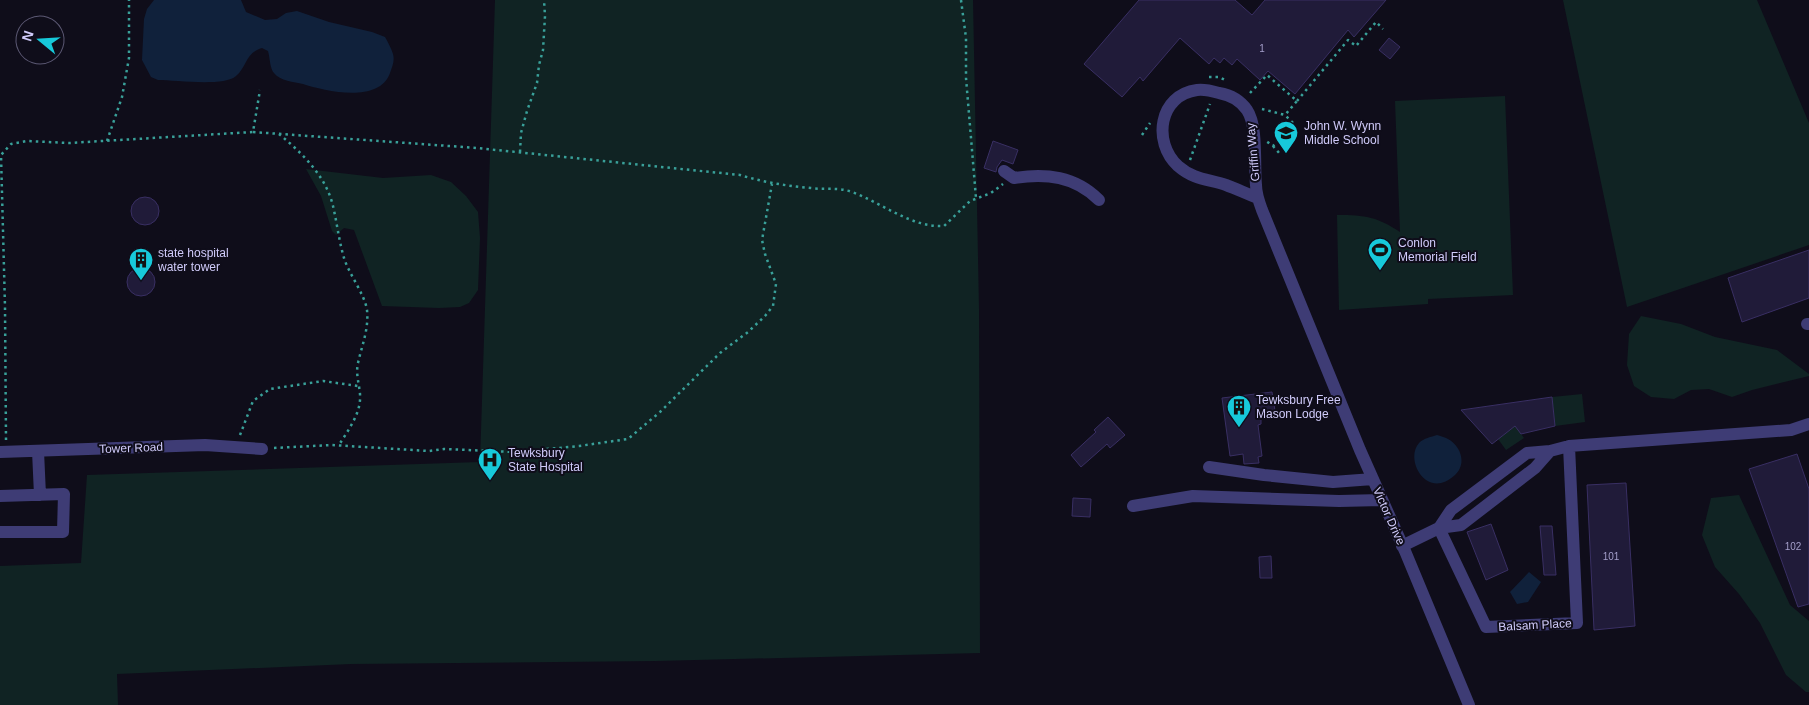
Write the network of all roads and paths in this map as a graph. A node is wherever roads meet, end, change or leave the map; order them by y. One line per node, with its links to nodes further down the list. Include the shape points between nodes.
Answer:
1 (129, 0): 13 (path, via 129,58 122,97)
2 (544, 0): 15 (path, via 543,50 521,133)
3 (961, 0): 22 (path)
4 (1384, 29): 9 (path, via 1376,22 1356,46 1348,40)
5 (1219, 77): 7 (path)
6 (260, 90): 11 (path)
7 (1214, 92): 18 (path); 18 (street, Griffin Way, via 1196,90 1179,97 1168,108 1161,129 1165,151); 23 (street, Griffin Way, via 1228,94 1248,112 1254,131)
8 (1250, 93): 9 (path, via 1267,75)
9 (1298, 101): 10 (path)
10 (1285, 114)
11 (252, 132): 12 (path); 13 (path)
12 (279, 134): 15 (path); 27 (path, via 302,155 329,190 344,259 367,309 366,334 358,363)
13 (107, 141): 17 (path, via 27,141 11,144)
14 (1273, 146): 16 (path)
15 (520, 152): 21 (path, via 740,175)
16 (1280, 154)
17 (0, 155): 20 (path)
18 (1186, 171): 23 (street, Griffin Way, via 1201,180 1224,184)
19 (1009, 175): 22 (path, via 991,193); 24 (street, via 1066,179 1088,190)
20 (1, 184): 25 (path)
21 (772, 184): 22 (path, via 851,192 893,212 936,226 944,226); 29 (path, via 762,240 776,284 773,306 628,439 516,452)
22 (976, 198)
23 (1258, 198): 26 (street, Griffin Way)
24 (1099, 200)
25 (1, 212): 34 (path, via 5,307)
26 (1309, 327): 36 (street, Victor Drive)
27 (358, 386): 29 (path, via 360,400 357,411); 31 (path, via 323,381 270,389 253,401)
28 (1809, 424): 30 (street, via 1791,430)
29 (340, 445): 32 (path)
30 (1569, 446): 41 (street, via 1527,453 1451,510); 41 (street, Balsam Place, via 1577,623 1486,627)
31 (233, 448): 32 (street, Tower Road); 33 (street, Tower Road, via 205,445)
32 (262, 449)
33 (38, 451): 34 (street, Tower Road); 37 (street)
34 (3, 452)
35 (1209, 467): 36 (street, via 1333,482)
36 (1373, 479): 39 (street, Victor Drive)
37 (40, 495): 38 (street); 42 (street, via 64,494 63,532)
38 (0, 496)
39 (1382, 500): 40 (street, via 1193,496); 43 (street, Victor Drive)
40 (1133, 506)
41 (1439, 528): 43 (street)
42 (0, 532)
43 (1402, 546): 44 (street, Victor Drive)
44 (1469, 705)

